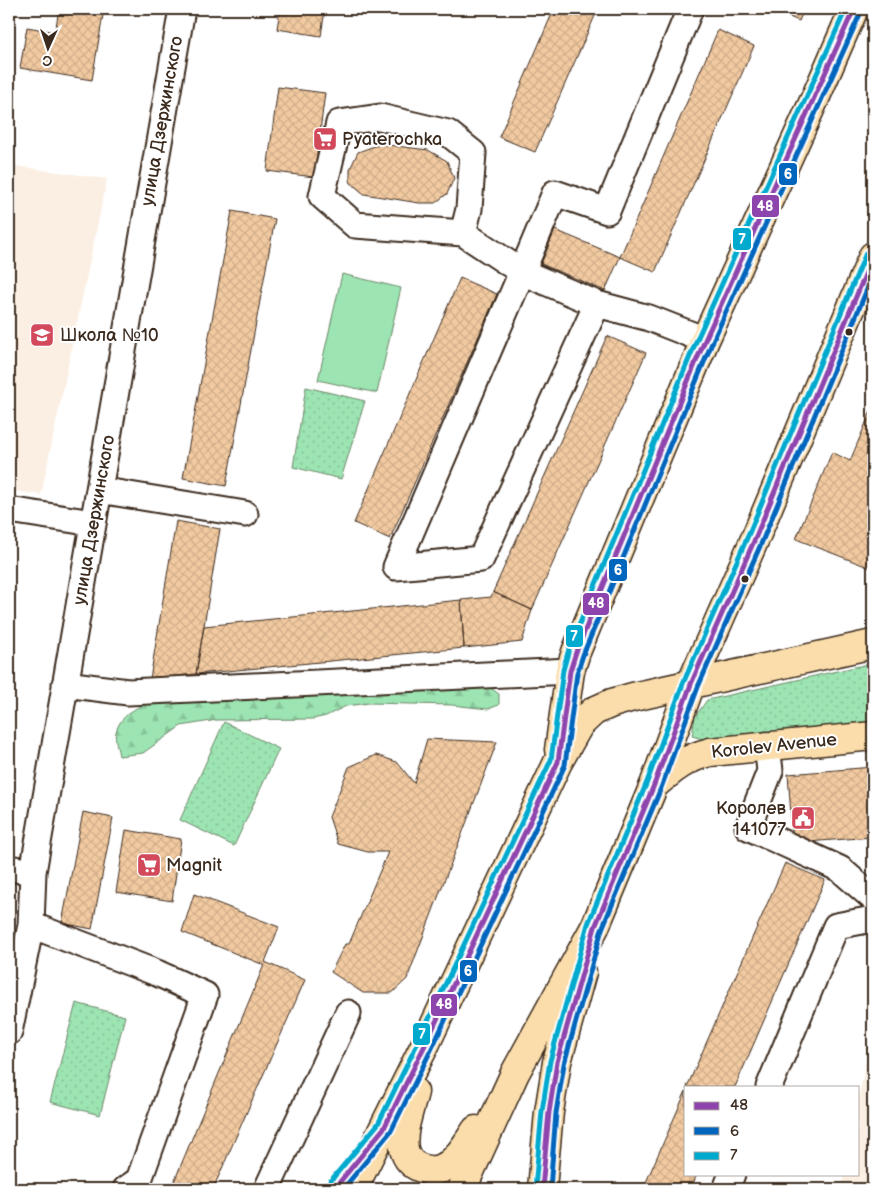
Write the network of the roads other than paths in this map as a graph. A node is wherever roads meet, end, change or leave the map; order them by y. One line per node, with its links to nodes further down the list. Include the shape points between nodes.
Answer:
1 (182, 9): 9 (street, улица Дзержинского)
2 (690, 9): 6 (street, via 607,211 554,194)
3 (854, 9): 8 (main road)
4 (463, 233): 4 (street, via 469,209 473,153 448,134 380,117 339,123 322,196 355,225); 6 (street)
5 (873, 256): 16 (main road)
6 (522, 272): 7 (street); 7 (street, via 396,566 481,559)
7 (596, 304): 8 (street, via 649,318)
8 (704, 340): 14 (main road)
9 (99, 490): 11 (street); 12 (street, улица Дзержинского)
10 (9, 510): 12 (street)
11 (245, 514)
12 (93, 523): 15 (street, улица Дзержинского)
13 (873, 644): 16 (main road)
14 (570, 671): 15 (street, via 128,692); 19 (main road)
15 (65, 684): 22 (street, улица Дзержинского)
16 (690, 684): 19 (main road, via 633,697 594,711 579,725); 20 (main road)
17 (873, 736): 18 (main road, Korolev Avenue)
18 (767, 746): 20 (main road, Korolev Avenue, via 694,756); 23 (street, via 770,771 748,827 840,869)
19 (558, 762): 29 (main road)
20 (654, 785): 26 (main road)
21 (9, 868): 22 (street)
22 (33, 872): 25 (street, улица Дзержинского)
23 (873, 898)
24 (873, 919): 31 (street, via 836,926)
25 (31, 924): 28 (street, улица Дзержинского); 34 (street, via 206,995 139,1180)
26 (595, 927): 30 (main road); 39 (main road, via 557,1062)
27 (348, 1013): 35 (street)
28 (9, 1032)
29 (426, 1043): 30 (main road, via 403,1137 408,1160 416,1167 437,1170 455,1160); 32 (main road)
30 (515, 1073): 38 (main road)
31 (769, 1086)
32 (384, 1128): 36 (main road); 37 (main road)
33 (731, 1176): 40 (street)
34 (126, 1189)
35 (267, 1189)
36 (334, 1189)
37 (353, 1189)
38 (462, 1189)
39 (542, 1189)
40 (726, 1189)

